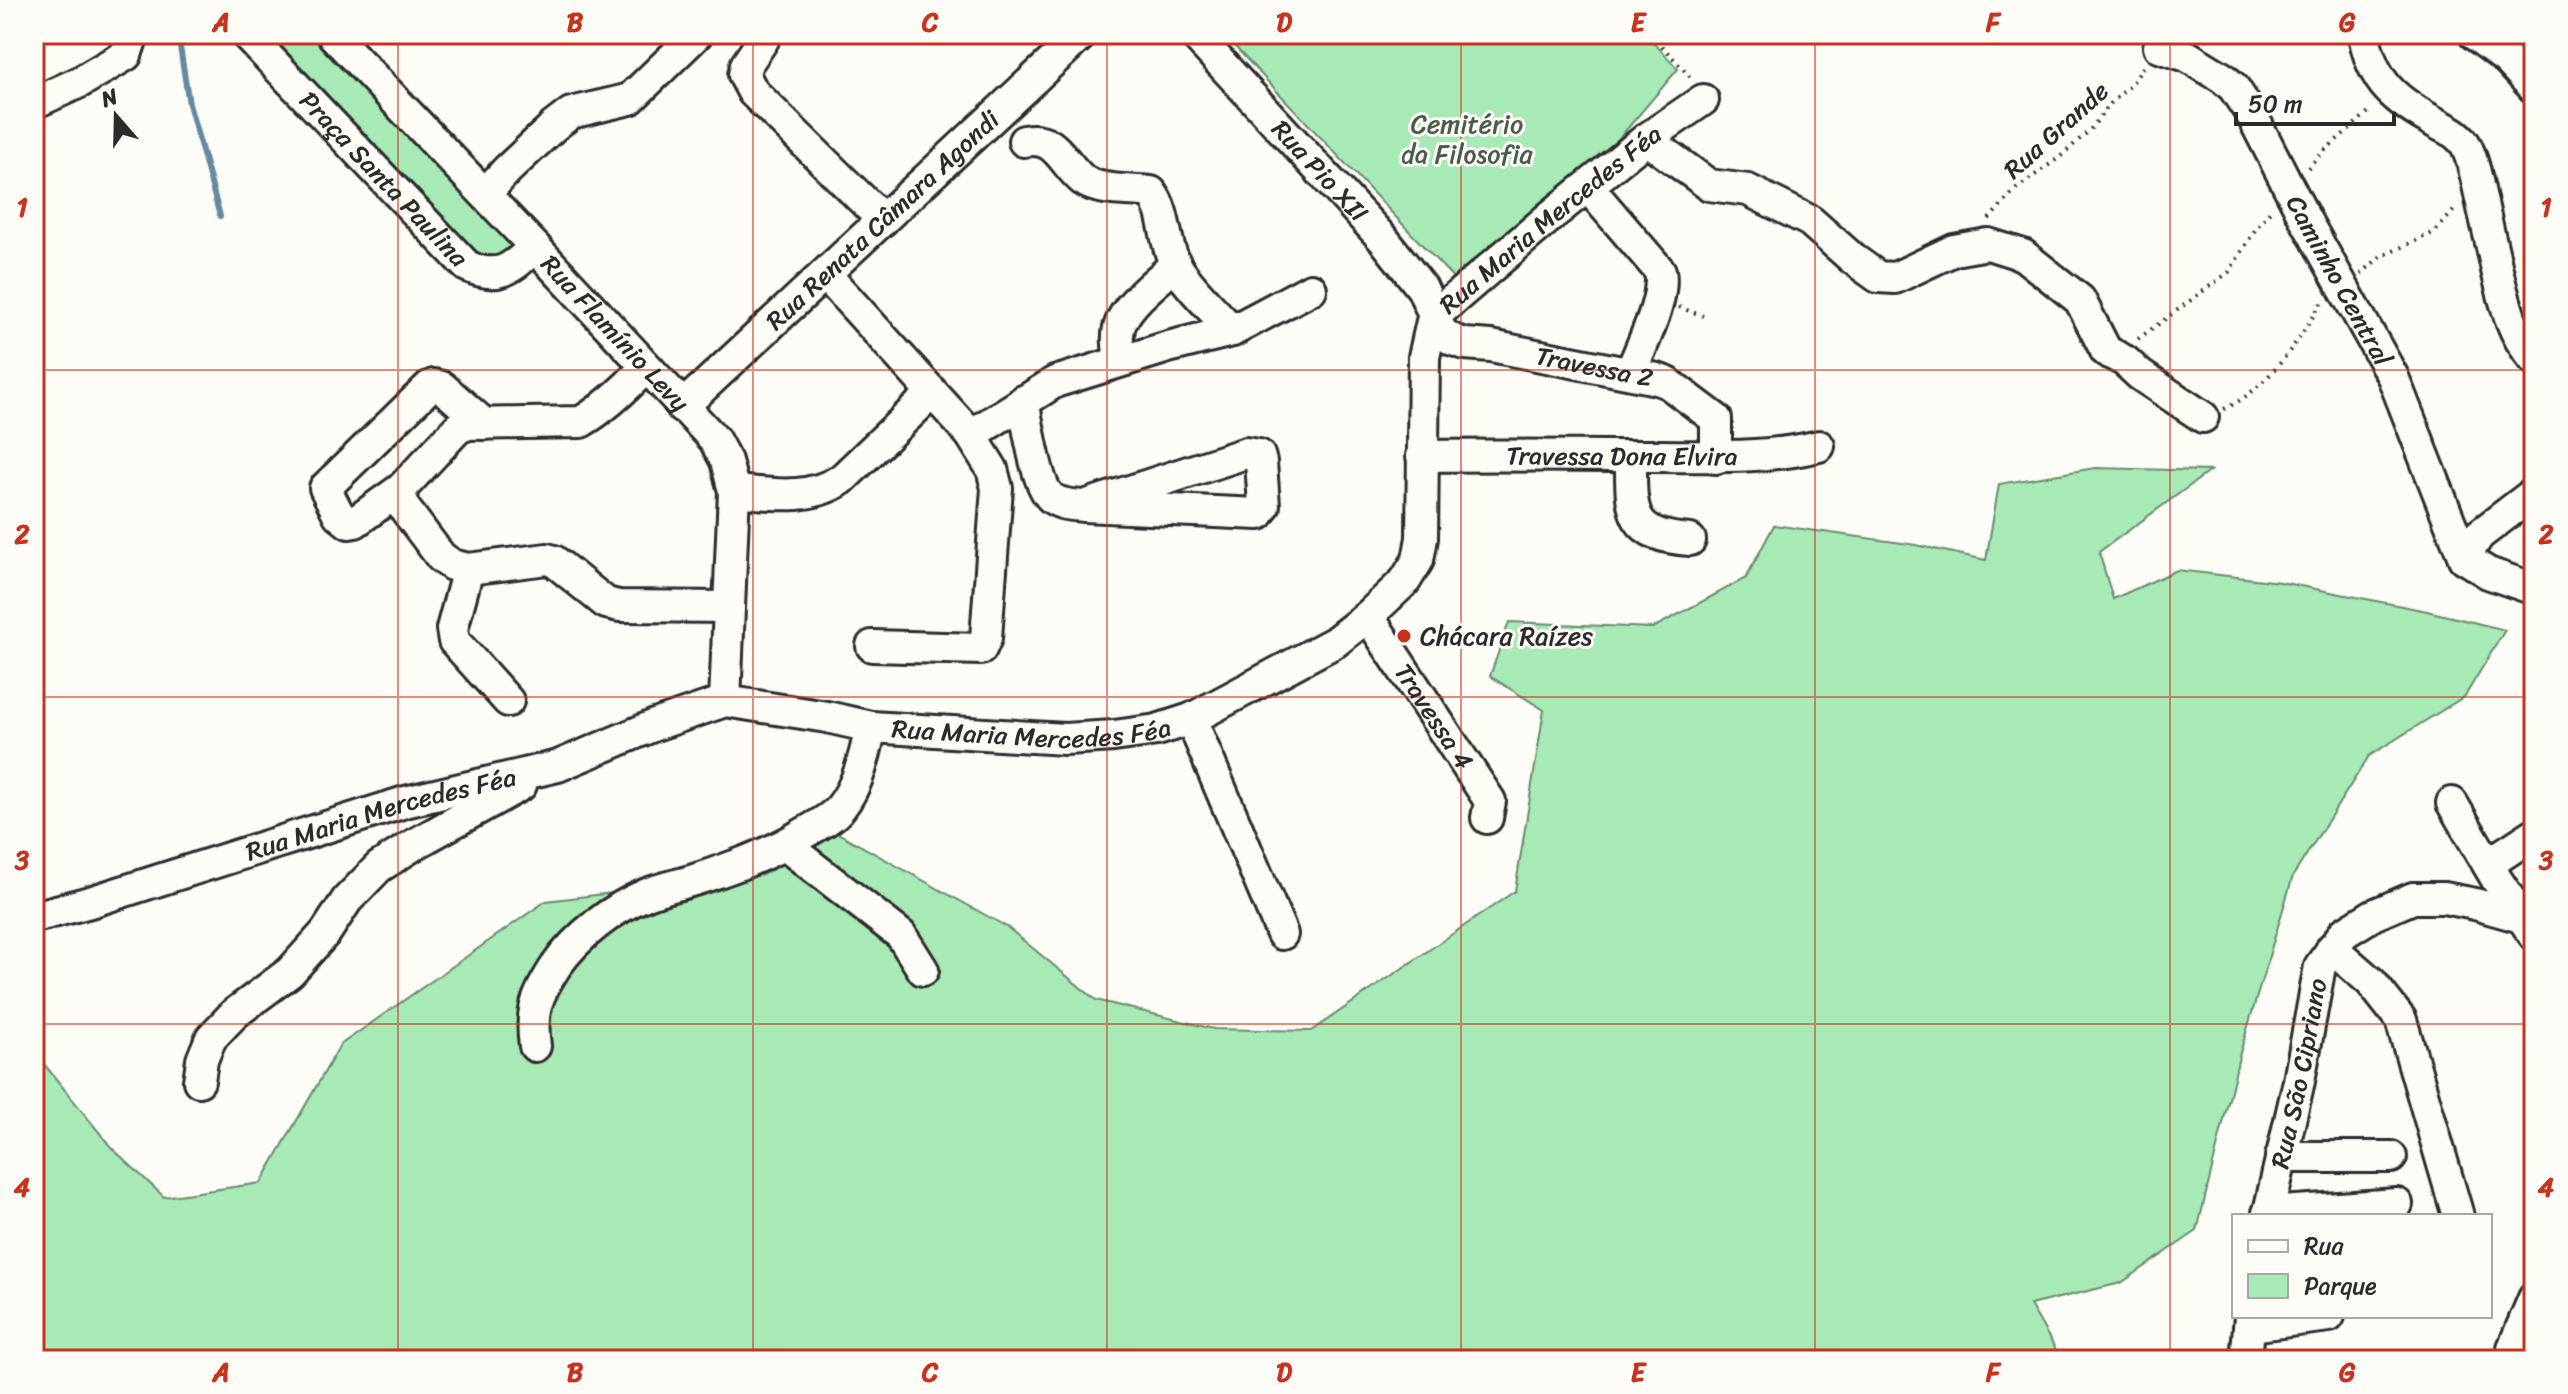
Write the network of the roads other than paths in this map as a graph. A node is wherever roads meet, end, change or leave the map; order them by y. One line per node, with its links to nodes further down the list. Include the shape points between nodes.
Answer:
1 (133, 34): 13 (street, via 126,55)
2 (246, 34): 19 (street, Praça Santa Paulina, via 467,266 482,274 499,273)
3 (697, 34): 17 (street, via 630,99 562,119)
4 (1082, 34): 18 (street, Rua Renata Câmara Agondi)
5 (1194, 34): 23 (street, Rua Pio XII, via 1385,241 1422,288)
6 (2364, 34): 25 (street, via 2390,93 2465,145 2506,308)
7 (2474, 34): 11 (street)
8 (763, 36): 18 (street, via 744,75 753,92)
9 (347, 39): 17 (street, Rua Flamínio Levy)
10 (2159, 47): 44 (street, Caminho Central, via 2187,56 2234,88 2268,144 2393,377)
11 (2534, 88)
12 (1703, 100): 14 (street, Rua Maria Mercedes Féa)
13 (34, 103)
14 (1646, 139): 16 (street, Rua Maria Mercedes Féa); 32 (street, via 1709,185 1748,190 1810,221 1878,277 1895,278 1959,249 1988,244 2023,255 2080,300 2106,351)
15 (1024, 141): 20 (street, via 1037,138 1048,144 1099,189 1151,192 1161,204)
16 (1588, 187): 23 (street, Rua Maria Mercedes Féa); 28 (street, via 1660,271 1658,298)
17 (485, 194): 19 (street, Rua Flamínio Levy)
18 (883, 220): 21 (street, Rua Renata Câmara Agondi)
19 (535, 247): 27 (street, Rua Flamínio Levy)
20 (1175, 265): 24 (street); 26 (street, via 1122,318 1117,333)
21 (825, 274): 29 (street); 31 (street, Rua Renata Câmara Agondi)
22 (1311, 289): 24 (street)
23 (1433, 317): 28 (street, Travessa 2, via 1442,333 1465,344); 36 (street, Rua Maria Mercedes Féa, via 1424,357)
24 (1232, 331): 26 (street)
25 (2534, 359)
26 (1120, 361): 30 (street, via 1055,382)
27 (645, 368): 31 (street, Rua Flamínio Levy); 33 (street, via 581,422)
28 (1631, 372): 38 (street, Travessa 2, via 1668,383 1713,415 1718,427)
29 (932, 393): 34 (street); 40 (street, via 829,488 785,495)
30 (1023, 401): 34 (street); 42 (street, via 1041,483 1049,497)
31 (682, 407): 40 (street, Rua Flamínio Levy, via 714,439)
32 (2203, 417)
33 (484, 424): 39 (street, via 458,428); 39 (street, via 442,387 429,387 325,488 349,523)
34 (971, 435): 49 (street, via 997,488 981,649)
35 (1819, 446): 38 (street, Travessa Dona Elvira)
36 (1422, 456): 37 (street, Travessa Dona Elvira); 48 (street, Rua Maria Mercedes Féa, via 1418,560 1405,581)
37 (1631, 457): 38 (street, Travessa Dona Elvira); 43 (street, via 1631,505 1646,529)
38 (1716, 458)
39 (401, 489): 45 (street, via 402,505 441,557)
40 (734, 491): 47 (street, Rua Flamínio Levy)
41 (2534, 493): 44 (street, via 2479,535)
42 (1084, 506): 42 (street, via 1246,453 1259,455 1261,462 1264,506 1259,514)
43 (1690, 540)
44 (2464, 558): 46 (street)
45 (468, 569): 47 (street, via 547,559 606,603); 50 (street, via 452,629 454,641)
46 (2534, 589)
47 (729, 607): 51 (street, Rua Flamínio Levy)
48 (1368, 616): 52 (street, Rua Maria Mercedes Féa, via 1335,642); 56 (street, Travessa 4, via 1490,801)
49 (872, 646)
50 (508, 701)
51 (725, 701): 53 (street, Rua Maria Mercedes Féa); 54 (street, Rua Maria Mercedes Féa)
52 (1191, 719): 53 (street, Rua Maria Mercedes Féa, via 1157,730 1065,739); 62 (street)
53 (871, 727): 58 (street, via 863,763 840,809)
54 (558, 766): 60 (street, Rua Maria Mercedes Féa, via 405,802); 66 (street, via 379,867 290,972 211,1038)
55 (2452, 803): 59 (street, Rua São Cipriano)
56 (1487, 818)
57 (2534, 834): 59 (street)
58 (785, 845): 64 (street, via 901,935); 65 (street, via 645,895 589,931 537,996)
59 (2488, 864): 61 (street, Rua São Cipriano)
60 (34, 917)
61 (2528, 926): 63 (street, Rua São Cipriano, via 2475,904 2413,898 2373,915 2344,933)
62 (1282, 934)
63 (2332, 948): 67 (street, Rua São Cipriano, via 2320,966); 71 (street, via 2371,982 2401,1020)
64 (923, 970)
65 (535, 1046)
66 (199, 1081)
67 (2281, 1157): 68 (street); 70 (street, Rua São Cipriano)
68 (2391, 1157)
69 (2397, 1204): 70 (street)
70 (2268, 1214)
71 (2457, 1214)
72 (2534, 1298): 76 (street, via 2513,1348)
73 (2297, 1318): 74 (street)
74 (2250, 1321): 75 (street)
75 (2246, 1360)
76 (2514, 1360)

